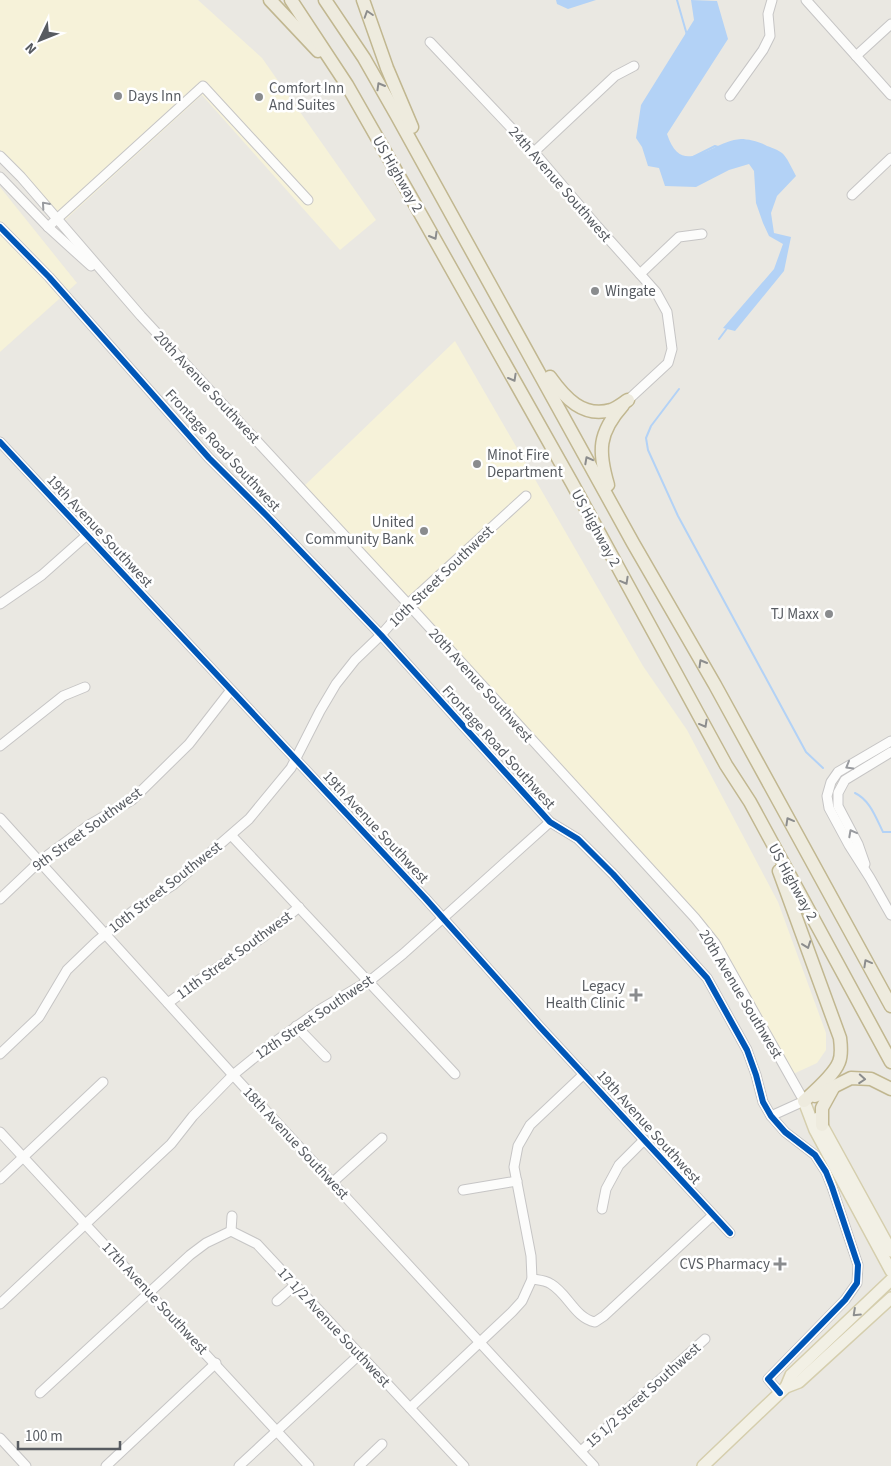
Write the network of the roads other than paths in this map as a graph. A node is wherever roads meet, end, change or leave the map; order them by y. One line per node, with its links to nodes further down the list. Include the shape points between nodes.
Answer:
1 (270, 0): 13 (highway, via 318,51)
2 (291, 0): 13 (highway, US Highway 2)
3 (325, 0): 18 (highway, US Highway 2, one-way to 3, via 364,58)
4 (363, 0): 18 (highway, one-way to 4, via 387,68)
5 (772, 0): 12 (street, via 768,14 770,36 764,50)
6 (806, 0): 9 (street)
7 (891, 24): 9 (street)
8 (430, 42): 14 (street, 24th Avenue Southwest)
9 (856, 56): 11 (street)
10 (634, 66): 14 (street, via 615,76)
11 (891, 95)
12 (730, 96)
13 (359, 107): 44 (highway, US Highway 2, one-way to 44, via 546,437 726,765)
14 (534, 152): 25 (street, 24th Avenue Southwest)
15 (0, 156): 21 (street, 20th Avenue Southwest, one-way to 15)
16 (891, 158): 19 (street)
17 (0, 177): 23 (street, 20th Avenue Southwest)
18 (438, 189): 27 (highway, US Highway 2)
19 (852, 195)
20 (308, 200): 21 (street, via 203,86)
21 (57, 219): 23 (street); 26 (street, 20th Avenue Southwest)
22 (0, 227): 37 (street, Frontage Road Southwest, via 208,458)
23 (48, 227): 26 (street, 20th Avenue Southwest)
24 (702, 234): 25 (street, via 679,237)
25 (640, 274): 28 (street, 24th Avenue Southwest, via 656,292 666,312 672,349 668,363)
26 (122, 295): 36 (street, 20th Avenue Southwest)
27 (519, 334): 28 (highway, via 556,386 577,406 594,412 612,410); 33 (highway, US Highway 2, one-way to 27)
28 (628, 400): 33 (highway, via 608,426 600,445)
29 (0, 442): 30 (street, 19th Avenue Southwest)
30 (8, 450): 31 (street); 34 (street, 19th Avenue Southwest)
31 (0, 457)
32 (526, 496): 36 (street, 10th Street Southwest)
33 (615, 509): 57 (highway, US Highway 2, one-way to 33)
34 (87, 535): 35 (street, via 42,575); 39 (street, 19th Avenue Southwest)
35 (0, 604)
36 (408, 604): 37 (street, 10th Street Southwest); 68 (street, 20th Avenue Southwest, via 715,943)
37 (381, 635): 43 (street, 10th Street Southwest, via 336,684); 46 (street, Frontage Road Southwest)
38 (85, 687): 41 (street, via 63,696)
39 (231, 690): 43 (street, 19th Avenue Southwest); 48 (street, 9th Street Southwest, via 189,744 132,800 89,825)
40 (891, 741): 49 (street, one-way to 49, via 838,772 827,796 829,808)
41 (0, 746)
42 (891, 752): 49 (street, one-way to 42, via 858,844 838,806 838,793 845,780)
43 (296, 759): 47 (street, 10th Street Southwest, via 249,819); 53 (street, 19th Avenue Southwest)
44 (750, 802): 61 (highway, US Highway 2); 68 (highway, one-way to 68, via 783,879 840,1038 839,1063)
45 (0, 818): 48 (street, 18th Avenue Southwest)
46 (550, 822): 53 (street, 12th Street Southwest); 69 (street, Frontage Road Southwest, via 578,839 707,978 747,1050 763,1102)
47 (231, 835): 51 (street); 54 (street, 10th Street Southwest, via 173,885 133,911)
48 (40, 861): 50 (street, 9th Street Southwest); 54 (street, 18th Avenue Southwest)
49 (870, 878): 52 (street)
50 (0, 899)
51 (299, 907): 55 (street); 56 (street, 11th Street Southwest, via 263,937)
52 (891, 915)
53 (443, 919): 55 (street, 12th Street Southwest); 64 (street, 19th Avenue Southwest)
54 (106, 934): 56 (street, 18th Avenue Southwest); 59 (street, 10th Street Southwest, via 67,970 39,1017)
55 (368, 981): 58 (street, 12th Street Southwest); 63 (street)
56 (168, 1003): 62 (street, 18th Avenue Southwest)
57 (891, 1006)
58 (296, 1026): 60 (street); 62 (street, 12th Street Southwest)
59 (0, 1054)
60 (326, 1057)
61 (891, 1062)
62 (233, 1074): 76 (street, 18th Avenue Southwest); 82 (street, 12th Street Southwest, via 171,1144)
63 (455, 1074)
64 (584, 1074): 73 (street, 19th Avenue Southwest); 77 (street, via 530,1125 518,1146 514,1167)
65 (103, 1082): 74 (street)
66 (832, 1088): 67 (highway, one-way to 67, via 851,1078 871,1079); 68 (highway); 70 (highway, via 822,1108)
67 (891, 1089)
68 (804, 1101): 69 (street); 70 (main road, 20th Avenue Southwest); 86 (main road, 20th Avenue Southwest, via 815,1130)
69 (771, 1116): 98 (street, Frontage Road Southwest, via 785,1132 815,1155 826,1172 858,1265 857,1283 845,1300 768,1379)
70 (822, 1124): 85 (main road, 20th Avenue Southwest)
71 (0, 1132): 74 (street, 17th Avenue Southwest)
72 (382, 1138): 76 (street)
73 (644, 1140): 79 (street, via 619,1165 606,1189); 81 (street, 19th Avenue Southwest)
74 (24, 1157): 75 (street); 82 (street, 17th Avenue Southwest)
75 (0, 1179)
76 (333, 1182): 95 (street, 18th Avenue Southwest)
77 (517, 1182): 78 (street); 87 (street, via 531,1256)
78 (463, 1190)
79 (602, 1209)
80 (232, 1216): 83 (street)
81 (713, 1216): 84 (street, 19th Avenue Southwest); 87 (street, via 595,1322 581,1315 550,1283)
82 (86, 1224): 90 (street, 17th Avenue Southwest); 93 (street, 12th Street Southwest)
83 (231, 1231): 89 (street, 17 1/2 Avenue Southwest, via 257,1244); 90 (street, via 190,1255)
84 (730, 1233)
85 (890, 1248)
86 (891, 1271)
87 (532, 1279): 95 (street, via 522,1301)
88 (891, 1280): 98 (main road, one-way to 98, via 791,1375)
89 (295, 1285): 92 (street); 96 (street, 17 1/2 Avenue Southwest)
90 (150, 1294): 97 (street, 17th Avenue Southwest); 99 (street)
91 (891, 1298): 98 (main road, via 799,1382)
92 (277, 1301)
93 (0, 1304)
94 (705, 1339): 104 (street, 15 1/2 Street Southwest)
95 (481, 1342): 100 (street); 104 (street, 18th Avenue Southwest)
96 (360, 1354): 100 (street, 17 1/2 Avenue Southwest); 101 (street)
97 (216, 1364): 101 (street, 17th Avenue Southwest); 106 (street)
98 (783, 1390): 112 (main road)
99 (40, 1393)
100 (410, 1408): 110 (street, 17 1/2 Avenue Southwest)
101 (277, 1430): 107 (street); 108 (street, 17th Avenue Southwest)
102 (0, 1438): 105 (street)
103 (382, 1444): 109 (street)
104 (581, 1452): 111 (street, 18th Avenue Southwest)
105 (26, 1466)
106 (106, 1466)
107 (239, 1466)
108 (309, 1466)
109 (359, 1466)
110 (464, 1466)
111 (594, 1466)
112 (703, 1466)

